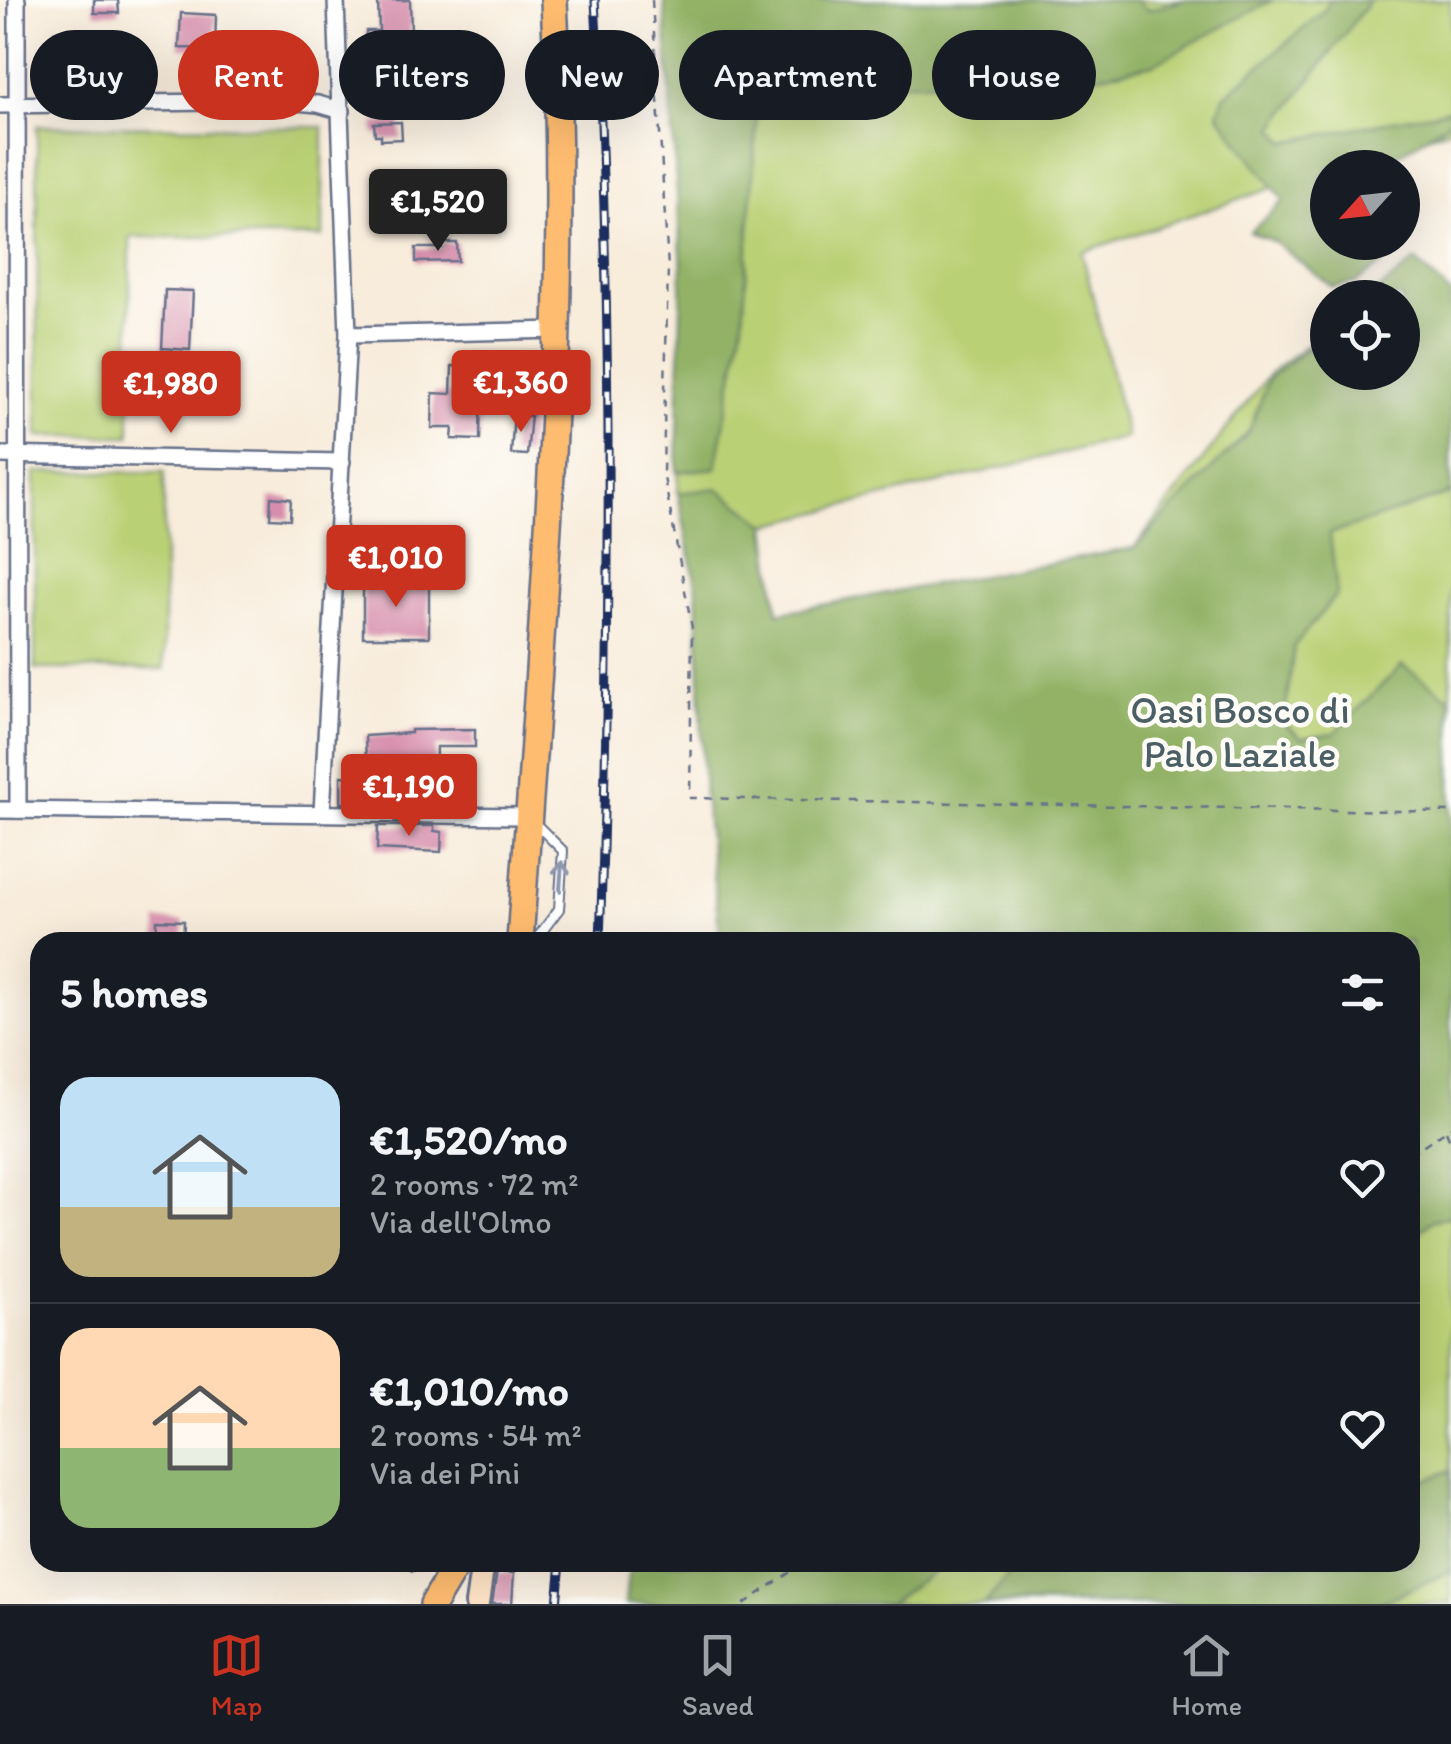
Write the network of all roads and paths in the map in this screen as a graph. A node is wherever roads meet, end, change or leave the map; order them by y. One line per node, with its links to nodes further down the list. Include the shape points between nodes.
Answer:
1 (18, 0): 6 (street)
2 (336, 0): 5 (street)
3 (554, 0): 9 (main road)
4 (652, 0): 17 (path, via 668,268 663,472 692,628 690,798)
5 (339, 56)
6 (8, 105): 7 (street, via 284,101); 11 (street)
7 (339, 110)
8 (342, 120): 10 (street)
9 (558, 330): 10 (street); 18 (main road)
10 (348, 335): 13 (street)
11 (19, 454): 12 (street); 13 (street); 15 (street)
12 (0, 455)
13 (342, 462): 16 (street)
14 (0, 810): 15 (street)
15 (18, 810): 16 (street)
16 (322, 812): 18 (street)
17 (1451, 812)
18 (528, 816): 19 (main road); 20 (lane, one-way to 18, via 558,909 562,851)
19 (521, 932)
20 (541, 932)
21 (1451, 1127): 22 (path)
22 (1446, 1130): 23 (path); 24 (path)
23 (1451, 1144)
24 (1420, 1147)
25 (452, 1572): 29 (main road)
26 (454, 1572): 30 (main road)
27 (482, 1572): 31 (street)
28 (790, 1572): 32 (path)
29 (433, 1604)
30 (444, 1604)
31 (477, 1604)
32 (744, 1604)

